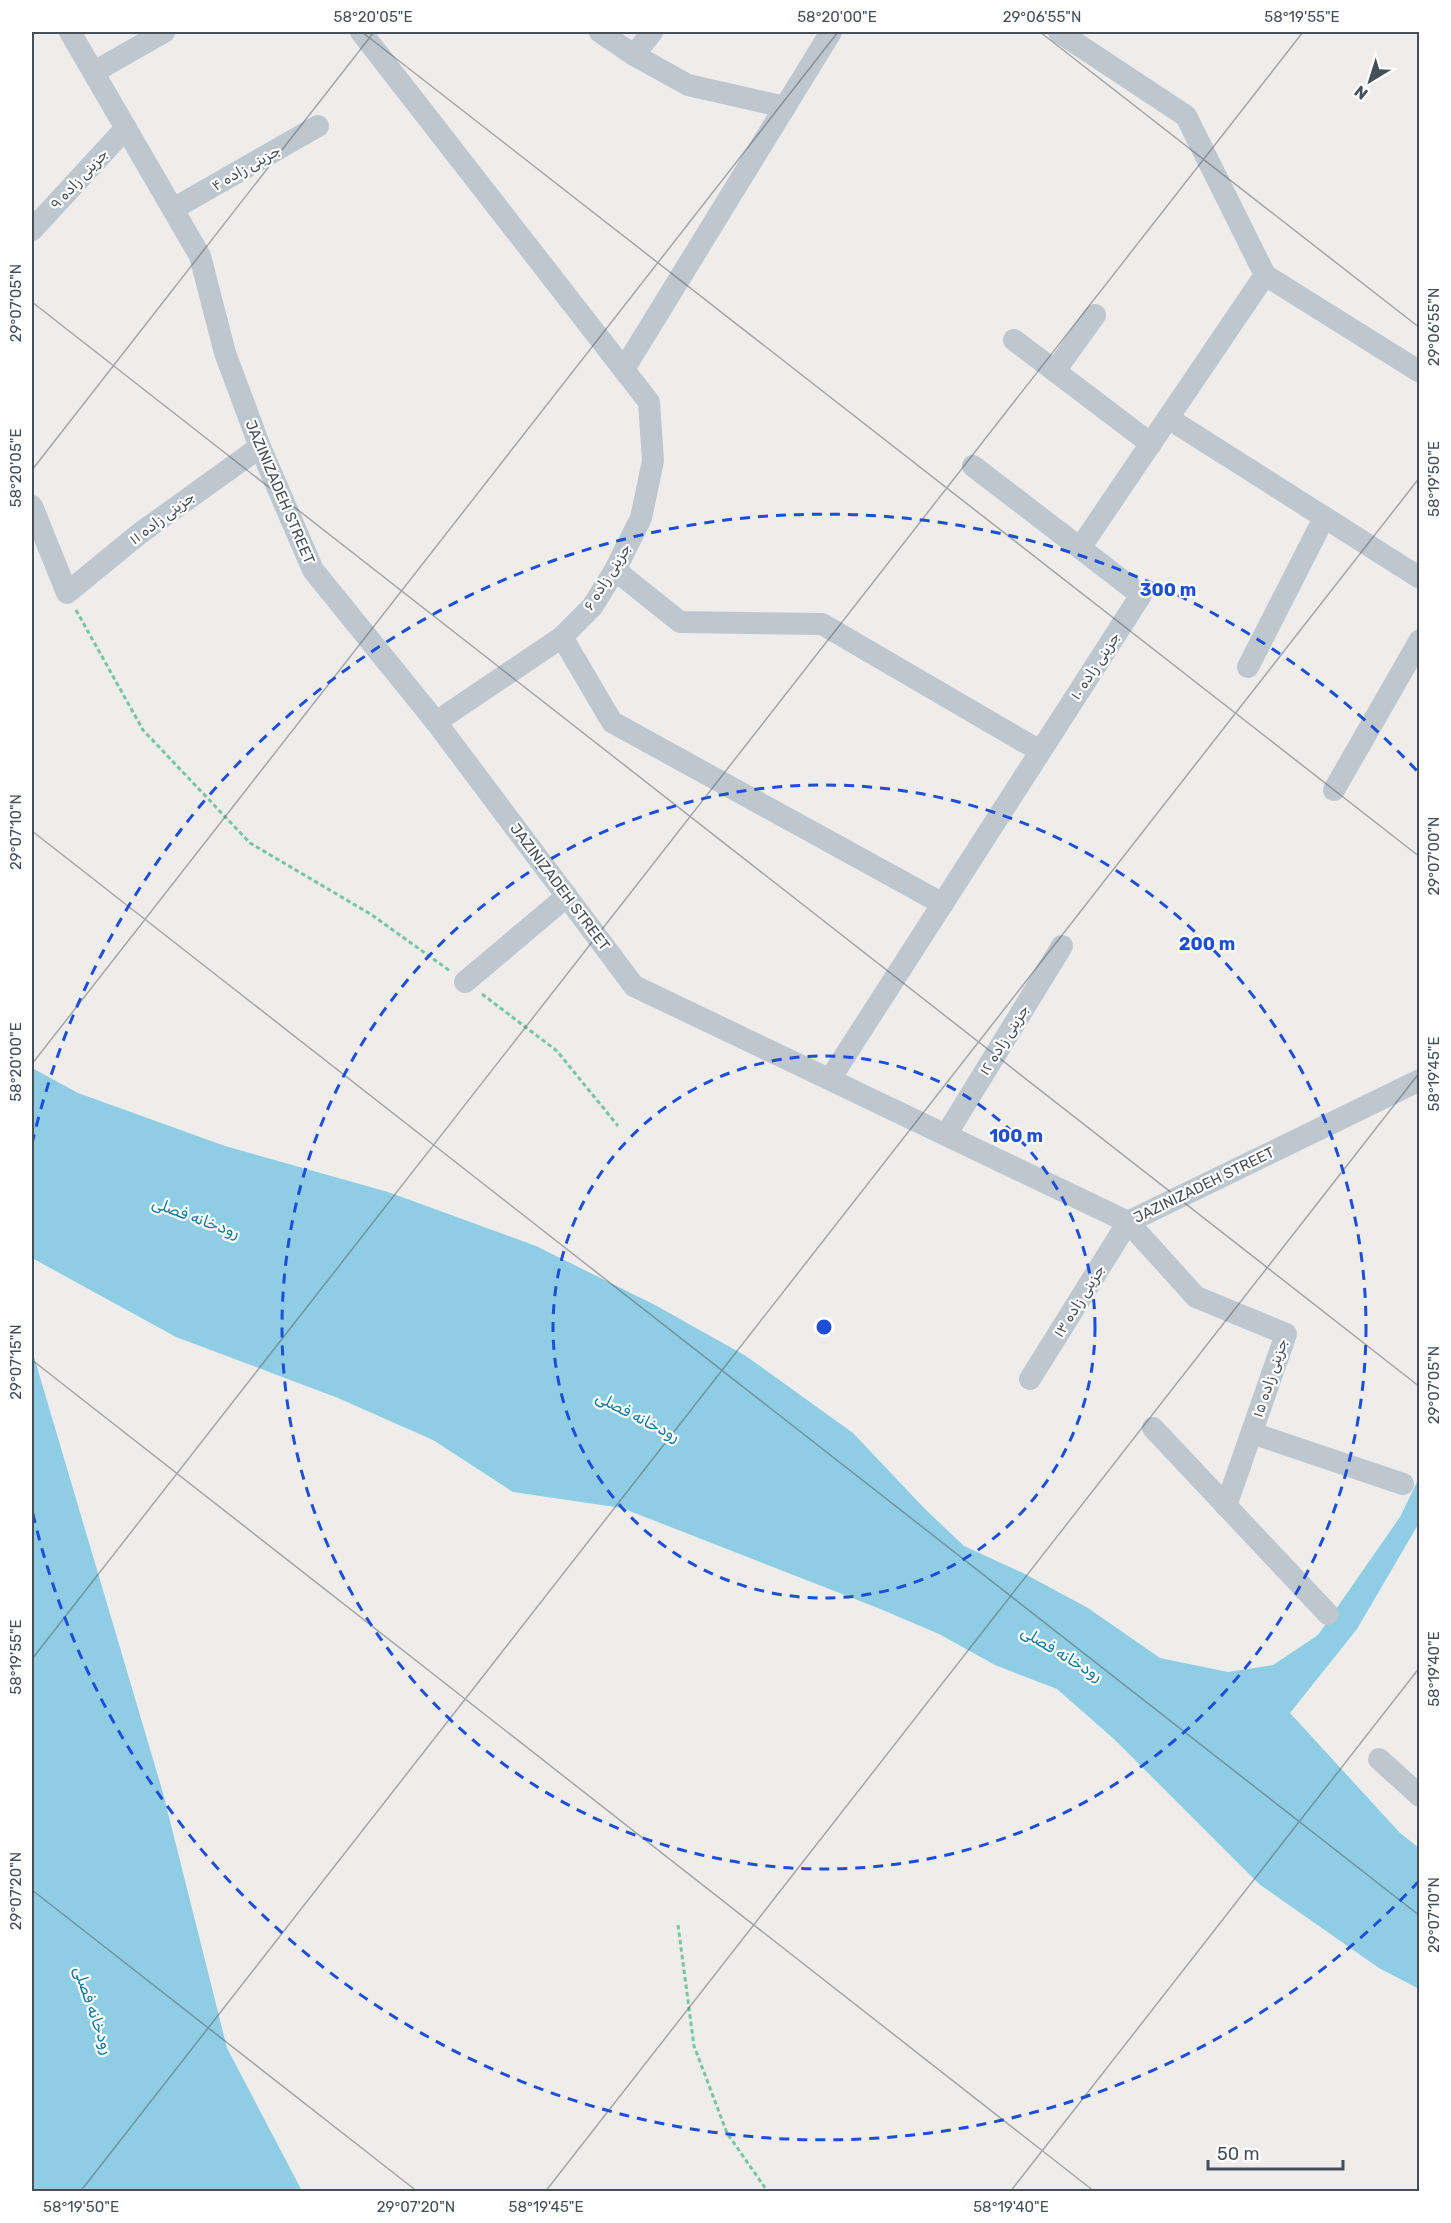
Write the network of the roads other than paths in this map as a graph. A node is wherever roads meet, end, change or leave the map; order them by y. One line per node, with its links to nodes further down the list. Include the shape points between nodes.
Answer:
1 (70, 32): 9 (street, JAZINIZADEH STREET)
2 (164, 32): 9 (street)
3 (361, 32): 18 (street, جزینی زاده ۶)
4 (600, 32): 8 (street)
5 (652, 32): 8 (street)
6 (831, 32): 10 (street)
7 (1059, 32): 15 (street, via 1186,116)
8 (634, 55): 10 (street, via 688,85)
9 (94, 72): 12 (street, JAZINIZADEH STREET)
10 (785, 107): 18 (street)
11 (318, 126): 13 (street, جزینی زاده ۴)
12 (126, 128): 13 (street, JAZINIZADEH STREET); 14 (street, جزینی زاده ۹)
13 (173, 209): 23 (street, JAZINIZADEH STREET, via 200,256 225,353)
14 (32, 230)
15 (1265, 275): 20 (street); 21 (street)
16 (1095, 315): 19 (street)
17 (1014, 340): 19 (street)
18 (624, 369): 28 (street, جزینی زاده ۶, via 649,402 653,460 641,518)
19 (1055, 371): 22 (street)
20 (1419, 372)
21 (1168, 418): 22 (street); 26 (street)
22 (1151, 444): 27 (street)
23 (260, 447): 25 (street, جزینی زاده ۱۱, via 139,534 67,593); 33 (street, JAZINIZADEH STREET, via 313,570)
24 (973, 466): 27 (street)
25 (32, 506)
26 (1324, 518): 29 (street); 32 (street)
27 (1080, 548): 34 (street, جزینی زاده ۱۰, via 1141,595)
28 (615, 570): 30 (street, جزینی زاده ۶, via 592,607); 34 (street, via 680,622 822,624)
29 (1419, 578)
30 (562, 638): 33 (street, جزینی زاده ۶); 37 (street, via 612,722)
31 (1419, 640): 35 (street)
32 (1248, 667)
33 (436, 722): 36 (street, JAZINIZADEH STREET)
34 (1040, 751): 37 (street, جزینی زاده ۱۰)
35 (1334, 790)
36 (567, 896): 39 (street); 40 (street, JAZINIZADEH STREET, via 634,986)
37 (942, 904): 40 (street, جزینی زاده ۱۰)
38 (1062, 946): 42 (street, جزینی زاده ۱۲)
39 (465, 982)
40 (830, 1079): 42 (street, JAZINIZADEH STREET)
41 (1419, 1080): 43 (street, JAZINIZADEH STREET)
42 (946, 1135): 43 (street, JAZINIZADEH STREET)
43 (1128, 1222): 44 (street, جزینی زاده ۱۳); 46 (street, جزینی زاده ۱۵, via 1196,1297 1287,1334)
44 (1030, 1380)
45 (1153, 1428): 48 (street)
46 (1252, 1433): 47 (street); 48 (street, جزینی زاده ۱۵)
47 (1403, 1484)
48 (1226, 1506): 49 (street)
49 (1328, 1614)
50 (1379, 1759): 51 (street)
51 (1419, 1796)

